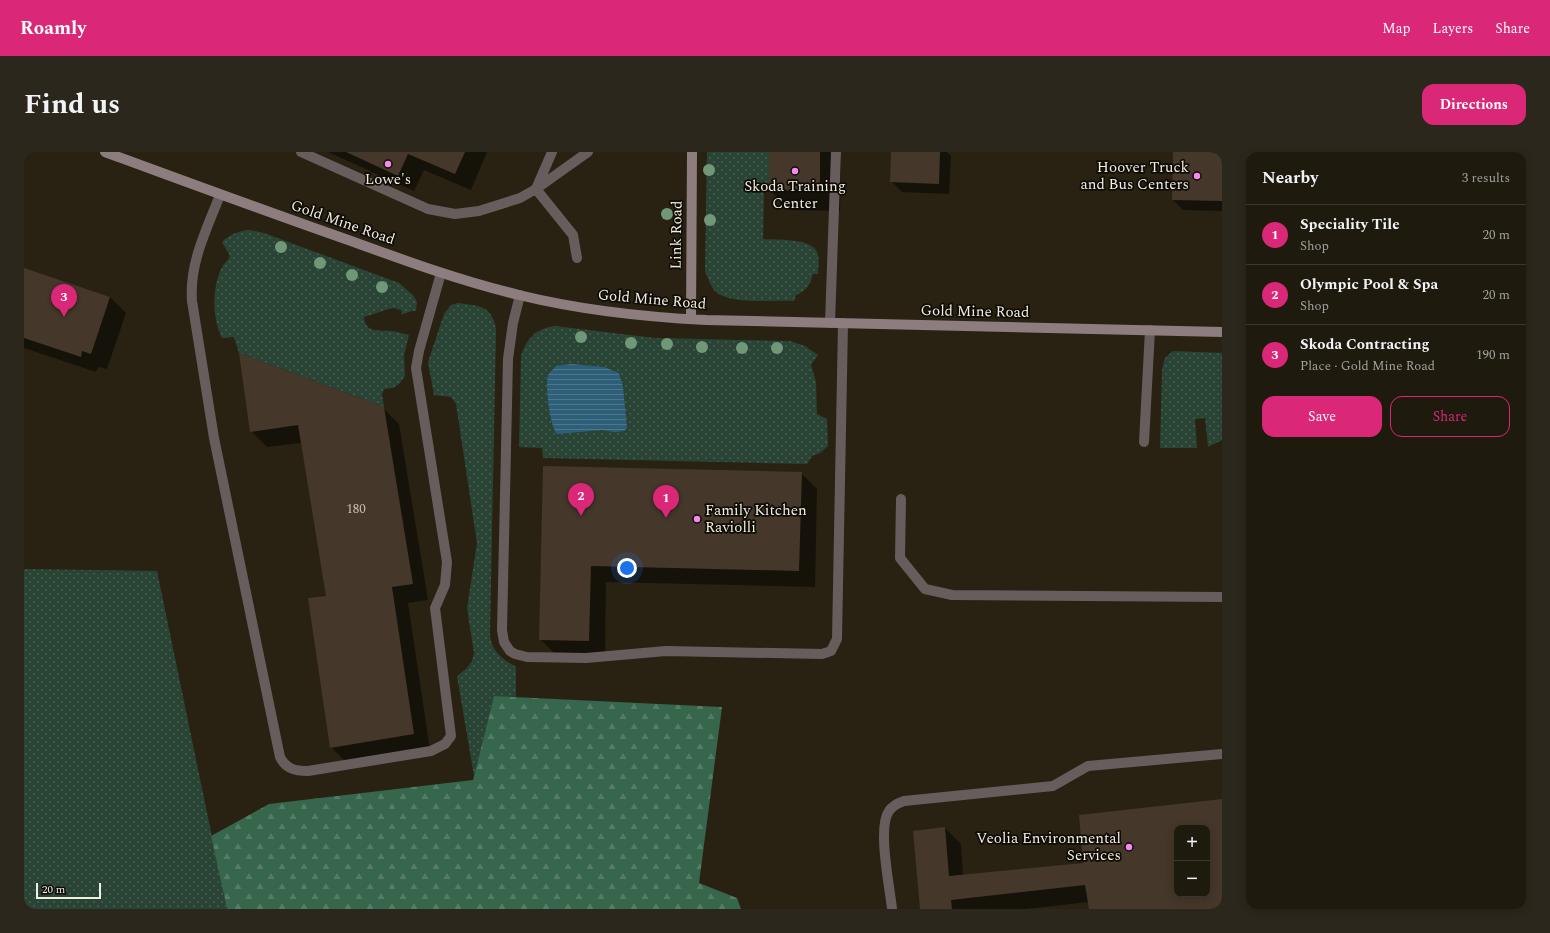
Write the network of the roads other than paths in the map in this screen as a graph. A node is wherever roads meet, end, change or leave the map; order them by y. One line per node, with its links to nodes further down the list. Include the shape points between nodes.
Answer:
1 (105, 152): 8 (street, Gold Mine Road)
2 (301, 152): 7 (lane, via 439,212 479,212 520,198)
3 (552, 152): 7 (lane)
4 (588, 152): 7 (lane)
5 (692, 152): 12 (street, Link Road)
6 (836, 152): 13 (lane)
7 (536, 189): 9 (lane, via 573,235)
8 (220, 195): 10 (street, Gold Mine Road); 10 (lane, via 194,264 191,282 192,301 214,438 280,757 285,765 294,770 308,771 423,753 445,744 451,736 435,608 445,585 447,562 416,368 418,351)
9 (577, 258)
10 (441, 273): 11 (street, Gold Mine Road)
11 (520, 295): 12 (street, Gold Mine Road, via 589,309); 14 (lane, via 508,359 502,630 504,642 510,651 527,657 586,658 666,651 822,654 834,648)
12 (691, 319): 13 (street, Gold Mine Road)
13 (830, 323): 14 (street, Gold Mine Road)
14 (842, 323): 15 (street, Gold Mine Road)
15 (1150, 330): 16 (street, Gold Mine Road); 17 (lane)
16 (1222, 332)
17 (1144, 442)
18 (901, 499): 19 (lane, via 900,558 925,588 952,595)
19 (1222, 597)
20 (1222, 754): 21 (lane, via 1088,766 1053,786 904,801 894,805 888,812 883,828)
21 (892, 909)

